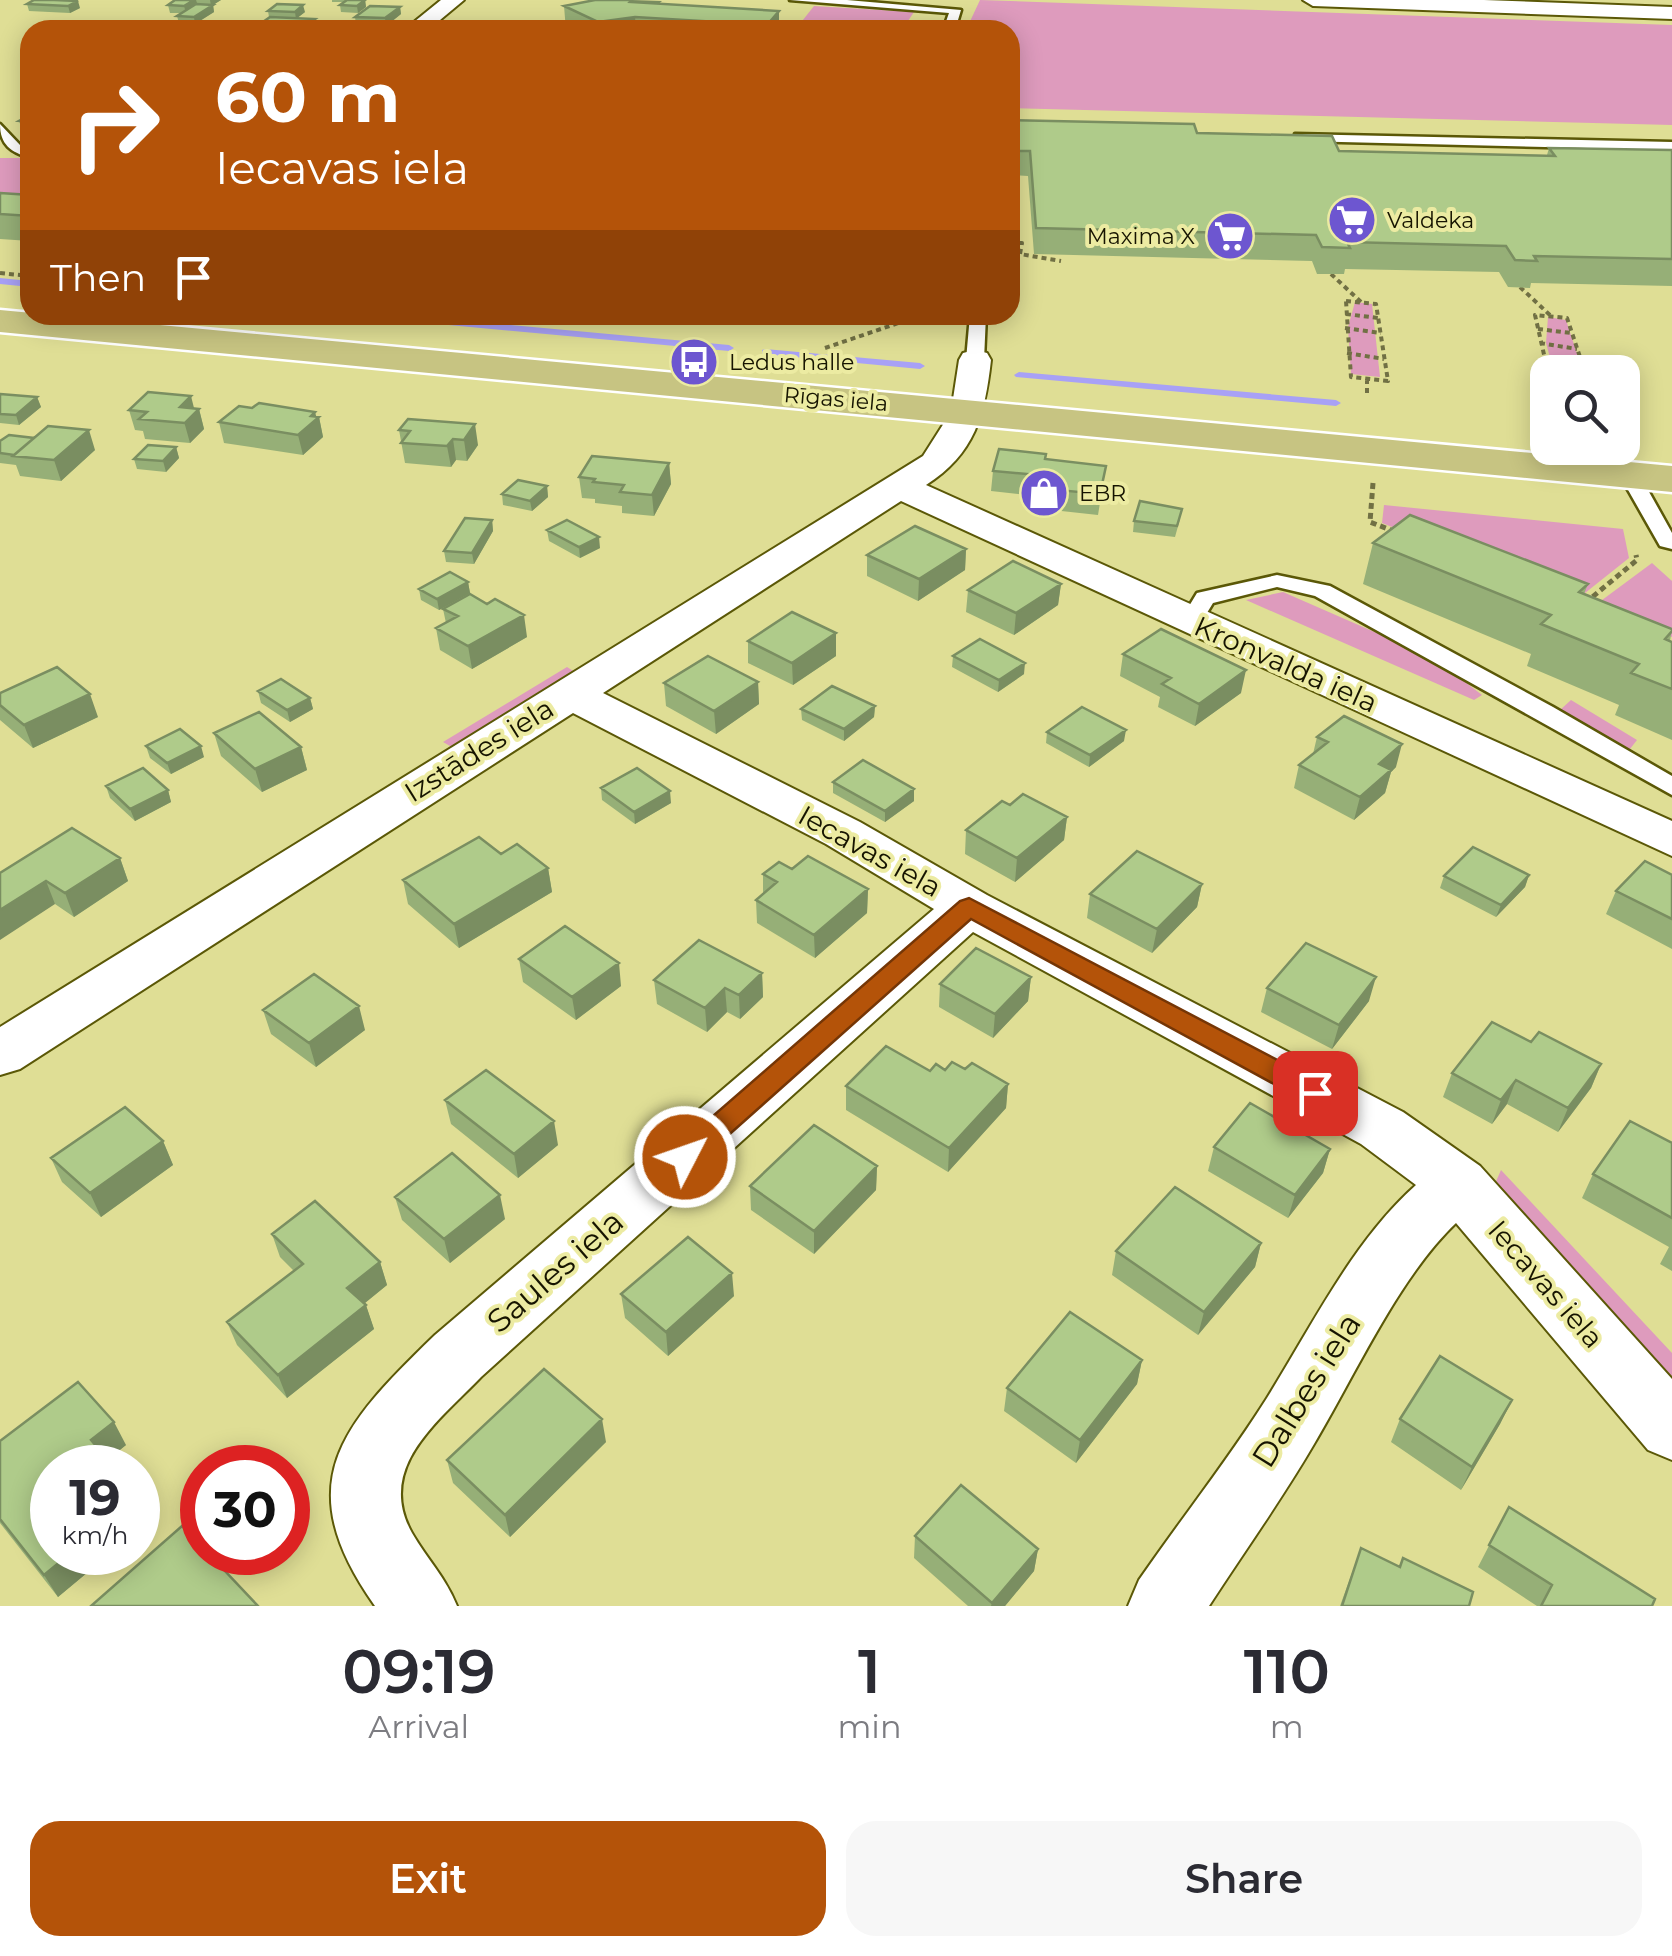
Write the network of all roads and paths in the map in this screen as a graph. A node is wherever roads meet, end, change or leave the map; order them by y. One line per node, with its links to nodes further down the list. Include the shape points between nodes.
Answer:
1 (454, 0): 6 (street)
2 (795, 0): 7 (lane, via 956,10)
3 (1313, 0): 4 (street)
4 (1640, 6): 5 (street)
5 (1672, 13)
6 (428, 20)
7 (952, 20)
8 (2, 124): 11 (lane)
9 (1281, 137): 10 (lane)
10 (1672, 146)
11 (20, 150)
12 (1020, 254): 13 (path)
13 (1061, 260)
14 (1331, 274): 16 (path)
15 (1520, 288): 18 (path)
16 (1362, 303): 17 (path, via 1346,301); 19 (path, via 1376,304)
17 (1346, 314): 19 (path); 23 (path)
18 (1552, 317): 24 (path, via 1535,315); 25 (path, via 1567,318)
19 (1378, 318): 26 (path)
20 (68, 325): 37 (main road, Rīgas iela)
21 (893, 325): 28 (path)
22 (977, 325): 34 (lane)
23 (1346, 328): 26 (path); 30 (path)
24 (1538, 328): 25 (path); 27 (path)
25 (1572, 333): 29 (path)
26 (1380, 334): 33 (path)
27 (1540, 343): 29 (path); 31 (path)
28 (825, 348)
29 (1578, 349): 32 (path)
30 (1347, 353): 33 (path); 35 (path, via 1350,377)
31 (1543, 355)
32 (1580, 355)
33 (1384, 359): 35 (path, via 1388,381)
34 (975, 360): 37 (street)
35 (1367, 379): 36 (path)
36 (1368, 395)
37 (960, 427): 38 (main road, Rīgas iela); 41 (street, Izstādes iela, via 936,463)
38 (1629, 474): 39 (main road, Rīgas iela); 44 (lane)
39 (1672, 478)
40 (1373, 481): 42 (path, via 1370,522)
41 (902, 488): 46 (street, Kronvalda iela); 47 (street, Izstādes iela)
42 (1405, 536)
43 (1630, 541): 45 (path, via 1638,560 1581,606)
44 (1672, 543)
45 (1599, 614)
46 (1190, 621): 48 (lane, via 1205,598 1277,581 1322,591); 49 (street, Kronvalda iela)
47 (568, 693): 50 (street, Iecavas iela, via 843,832); 51 (street, Izstādes iela)
48 (1672, 787)
49 (1672, 840)
50 (969, 907): 52 (street, Iecavas iela, via 1382,1128); 54 (street, Saules iela, via 458,1356 387,1427 362,1474 364,1512)
51 (0, 1054)
52 (1459, 1183): 53 (street, Iecavas iela); 55 (street, Dalbes iela, via 1415,1223)
53 (1672, 1428)
54 (420, 1606)
55 (1165, 1606)

